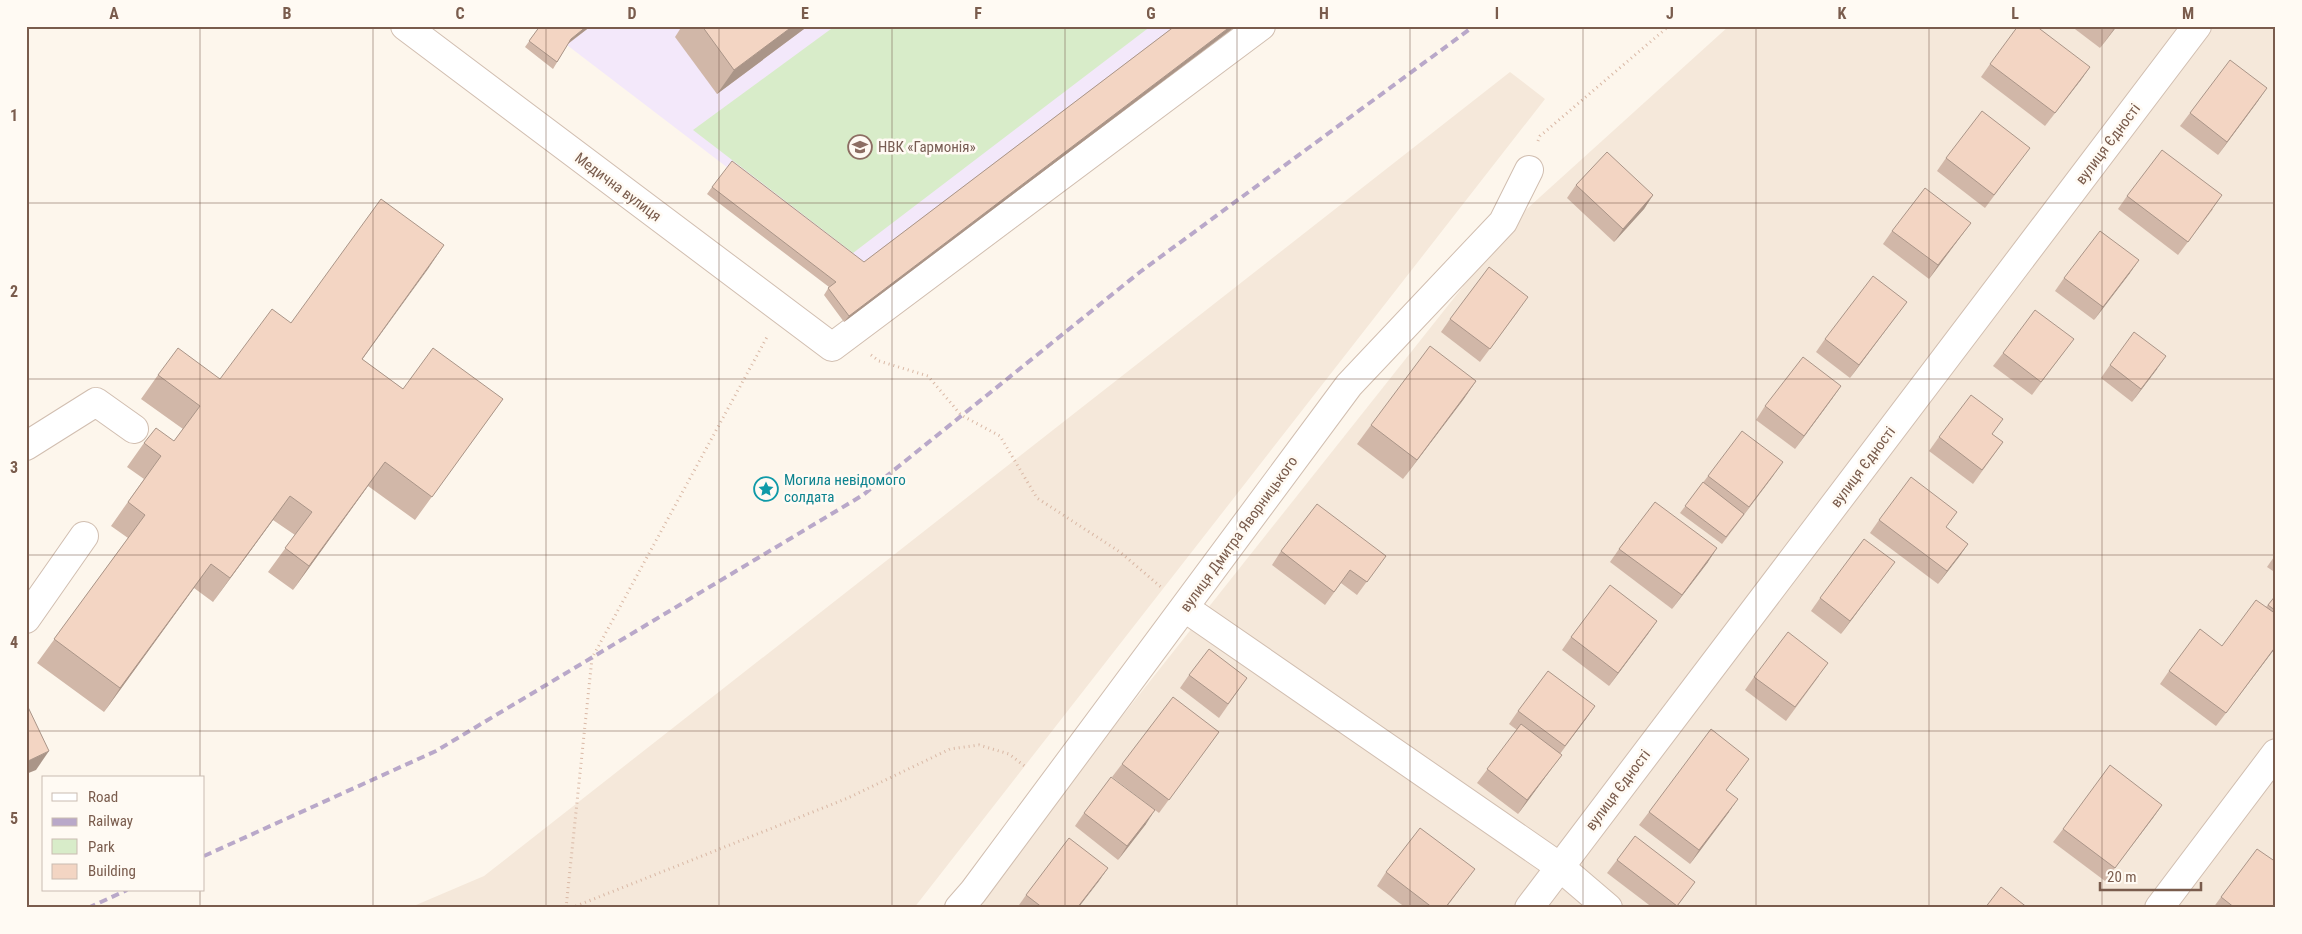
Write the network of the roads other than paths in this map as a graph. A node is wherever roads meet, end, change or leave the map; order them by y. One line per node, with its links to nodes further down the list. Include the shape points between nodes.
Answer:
1 (405, 26): 2 (street, Медична вулиця, via 782,310 839,343)
2 (1261, 26)
3 (2197, 26): 11 (street, вулиця Єдності)
4 (1529, 170): 8 (street, вулиця Дмитра Яворницького, via 1503,222 1349,385)
5 (134, 429): 6 (street, via 96,402)
6 (26, 446)
7 (84, 536): 9 (street)
8 (1185, 608): 11 (street); 12 (street, вулиця Дмитра Яворницького)
9 (26, 619)
10 (2276, 753): 15 (street)
11 (1560, 868): 13 (street, вулиця Єдності); 14 (street)
12 (959, 908)
13 (1529, 908)
14 (1608, 908)
15 (2159, 908)

